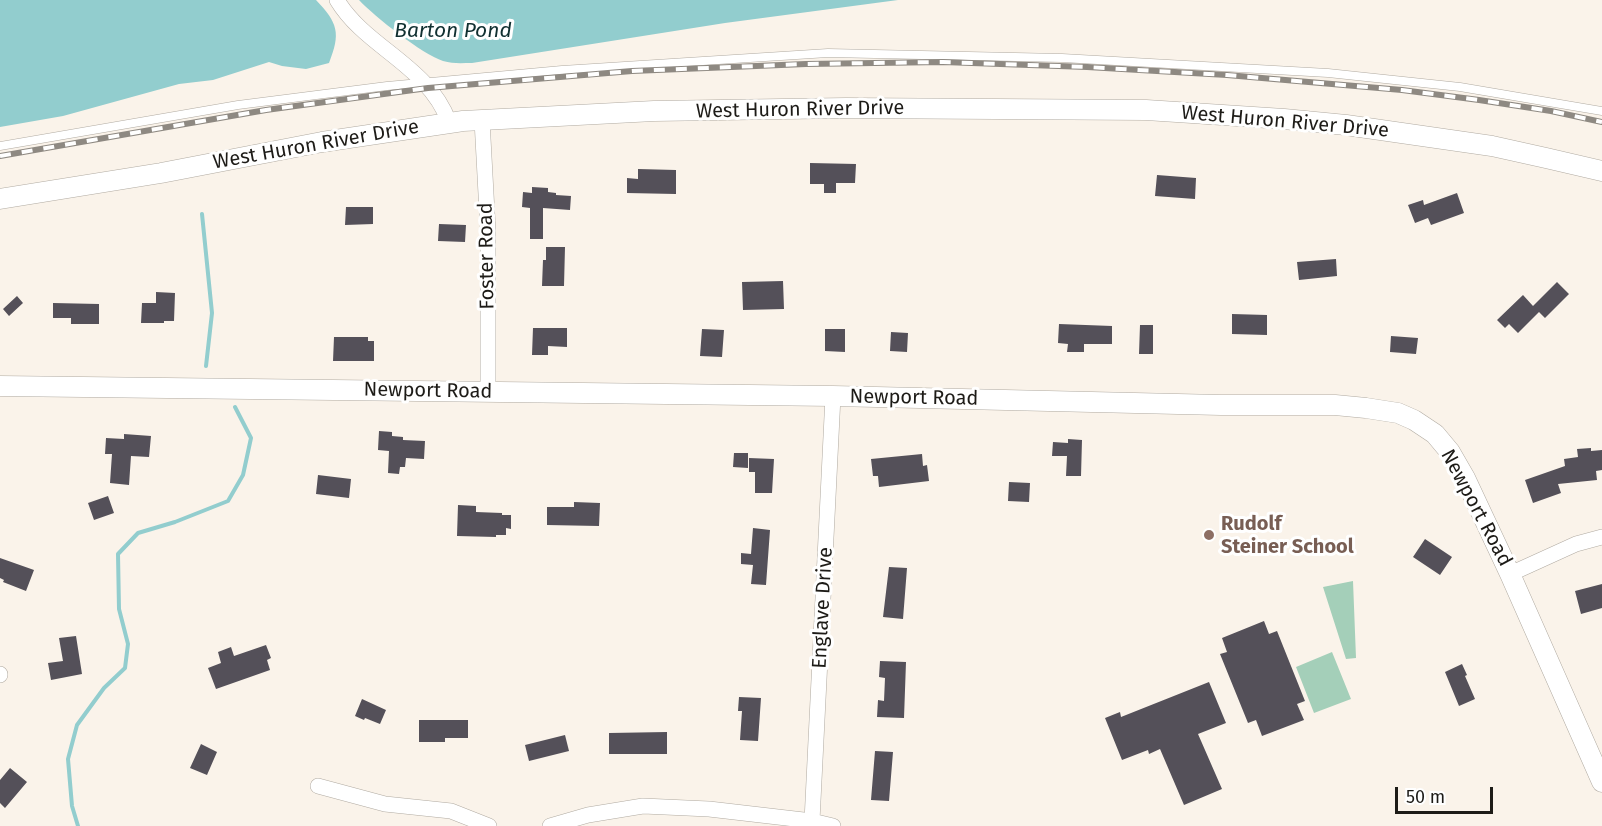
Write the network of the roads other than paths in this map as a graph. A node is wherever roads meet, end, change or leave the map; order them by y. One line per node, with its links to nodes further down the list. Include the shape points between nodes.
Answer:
1 (337, 0): 2 (street, via 365,32)
2 (423, 82): 3 (lane, via 828,53 1062,58 1328,73 1460,87); 5 (street, via 441,104); 6 (lane, via 238,105)
3 (1602, 111)
4 (482, 120): 5 (street, West Huron River Drive); 7 (street, West Huron River Drive, via 654,111 835,108 1146,110 1369,128 1492,146); 10 (street, Foster Road, via 488,231)
5 (449, 122): 8 (street, West Huron River Drive)
6 (0, 146)
7 (1602, 171)
8 (0, 199)
9 (0, 386): 10 (street, Newport Road)
10 (488, 392): 11 (street, Newport Road)
11 (833, 396): 13 (street, Newport Road, via 1335,405 1398,413 1436,434 1450,452); 16 (street, Englave Drive)
12 (1602, 537): 13 (street, via 1576,544)
13 (1510, 574): 14 (street, Newport Road)
14 (1602, 782)
15 (318, 786): 17 (street, via 385,804 451,811)
16 (812, 820): 18 (street, via 643,806); 19 (street)
17 (489, 826)
18 (549, 826)
19 (833, 826)

